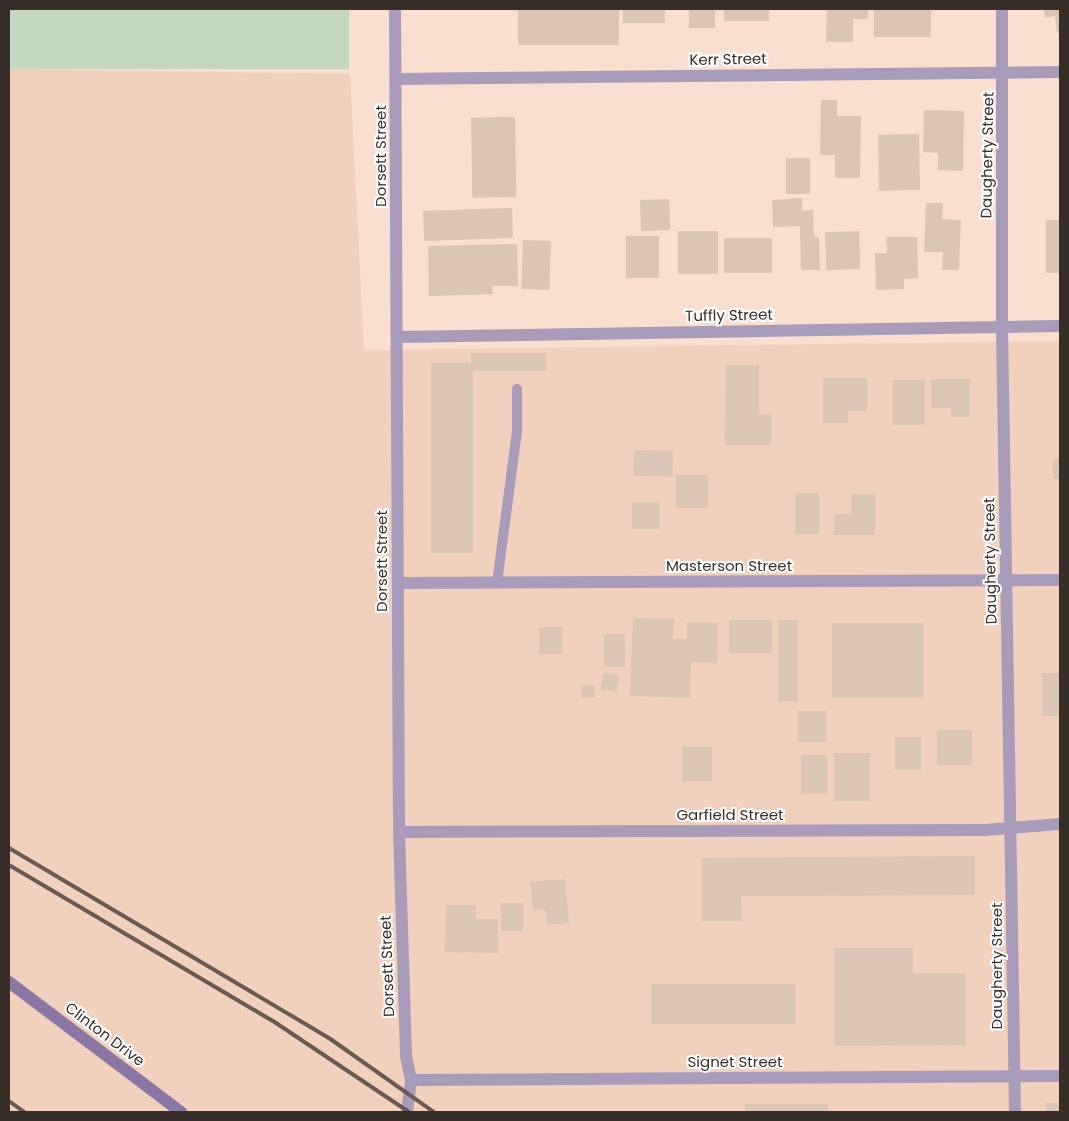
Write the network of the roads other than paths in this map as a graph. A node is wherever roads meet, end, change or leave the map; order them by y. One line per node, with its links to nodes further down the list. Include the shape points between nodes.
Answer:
1 (396, 9): 5 (street, Dorsett Street)
2 (1002, 9): 4 (street, Daugherty Street)
3 (1060, 72): 4 (street, Kerr Street)
4 (1004, 73): 5 (street, Kerr Street); 7 (street, Daugherty Street)
5 (397, 79): 8 (street, Dorsett Street)
6 (1060, 326): 7 (street, Tuffly Street)
7 (1002, 327): 8 (street, Tuffly Street); 10 (street, Daugherty Street)
8 (398, 336): 12 (street, Dorsett Street)
9 (517, 389): 13 (lane, via 517,432)
10 (1006, 580): 11 (street, Masterson Street); 13 (street, Masterson Street); 15 (street, Daugherty Street)
11 (1060, 580)
12 (399, 583): 13 (street, Masterson Street); 16 (street, Dorsett Street)
13 (497, 583)
14 (1060, 824): 15 (street, Garfield Street)
15 (1012, 828): 16 (street, Garfield Street); 18 (street, Daugherty Street)
16 (400, 832): 20 (street, Dorsett Street, via 406,1056)
17 (9, 982): 21 (main road, Clinton Drive)
18 (1014, 1076): 19 (street, Signet Street); 20 (street, Signet Street); 23 (street, Daugherty Street)
19 (1060, 1076)
20 (411, 1080): 22 (street, Dorsett Street)
21 (181, 1112)
22 (407, 1112)
23 (1015, 1112)

